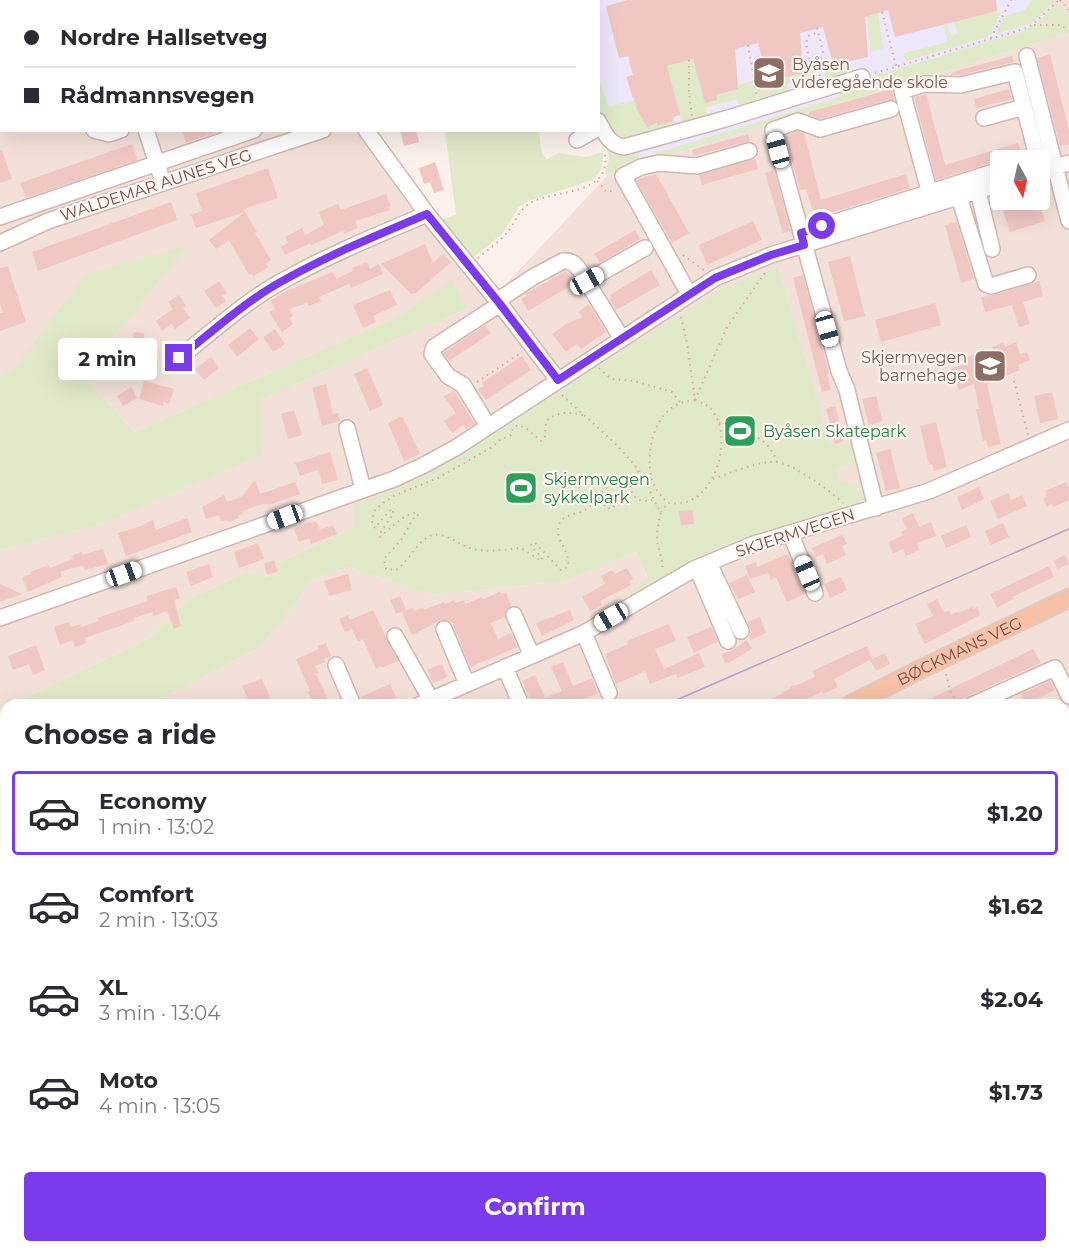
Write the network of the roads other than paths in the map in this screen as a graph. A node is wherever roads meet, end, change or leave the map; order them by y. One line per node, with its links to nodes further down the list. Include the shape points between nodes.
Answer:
1 (1027, 56): 14 (street)
2 (862, 77): 6 (street, via 624,147 616,146)
3 (1024, 107): 5 (street); 13 (street); 23 (street, via 1015,72 961,85 924,84 902,91)
4 (891, 109): 28 (street, via 820,129 798,121 773,130)
5 (984, 118)
6 (601, 129)
7 (147, 132): 16 (street)
8 (248, 132): 16 (street, WALDEMAR AUNES VEG)
9 (314, 132): 19 (street, WALDEMAR AUNES VEG)
10 (367, 132): 24 (street)
11 (594, 132): 12 (street)
12 (577, 140)
13 (1039, 150)
14 (1042, 150)
15 (749, 152): 33 (street, via 697,166 659,162 623,176 662,245)
16 (156, 163): 19 (street); 25 (street, WALDEMAR AUNES VEG)
17 (990, 174): 23 (street)
18 (1050, 178): 26 (street)
19 (163, 183): 27 (street, WALDEMAR AUNES VEG)
20 (990, 187): 21 (street)
21 (978, 191): 22 (street); 30 (street)
22 (959, 196): 23 (street); 31 (street, via 986,284 991,286)
23 (931, 198): 28 (street)
24 (427, 214): 34 (street); 36 (street, via 285,279)
25 (0, 217)
26 (1069, 221)
27 (1, 238)
28 (802, 239): 33 (street, via 715,278); 42 (street, via 847,390)
29 (645, 248): 32 (street)
30 (992, 249)
31 (1028, 275)
32 (587, 281): 34 (street, via 575,264 562,261); 35 (street)
33 (683, 298): 35 (street)
34 (499, 302): 37 (street); 38 (street, via 434,347 432,354 448,376 466,390)
35 (622, 339): 37 (street)
36 (179, 358)
37 (555, 383): 38 (street)
38 (488, 426): 41 (street, via 424,465)
39 (347, 428): 41 (street)
40 (1069, 430): 42 (street, SKJERMVEGEN, via 929,491)
41 (363, 489): 48 (street)
42 (876, 508): 43 (street, SKJERMVEGEN)
43 (794, 532): 44 (street, SKJERMVEGEN); 45 (street)
44 (703, 566): 50 (street); 51 (street, SKJERMVEGEN); 53 (street)
45 (817, 586)
46 (1069, 598): 64 (main road, BØCKMANS VEG)
47 (514, 615): 54 (street)
48 (0, 618)
49 (444, 629): 57 (street)
50 (741, 631)
51 (584, 633): 54 (street, SKJERMVEGEN); 58 (street)
52 (395, 636): 61 (street, SKJERMVEGEN)
53 (728, 641)
54 (532, 656): 56 (street, SKJERMVEGEN)
55 (336, 665): 60 (street)
56 (505, 667): 57 (street, SKJERMVEGEN); 63 (street)
57 (467, 684): 62 (street, SKJERMVEGEN)
58 (609, 693)
59 (1069, 696): 65 (street, via 1055,668)
60 (350, 699)
61 (424, 699)
62 (432, 699)
63 (518, 699)
64 (862, 699)
65 (985, 699)

